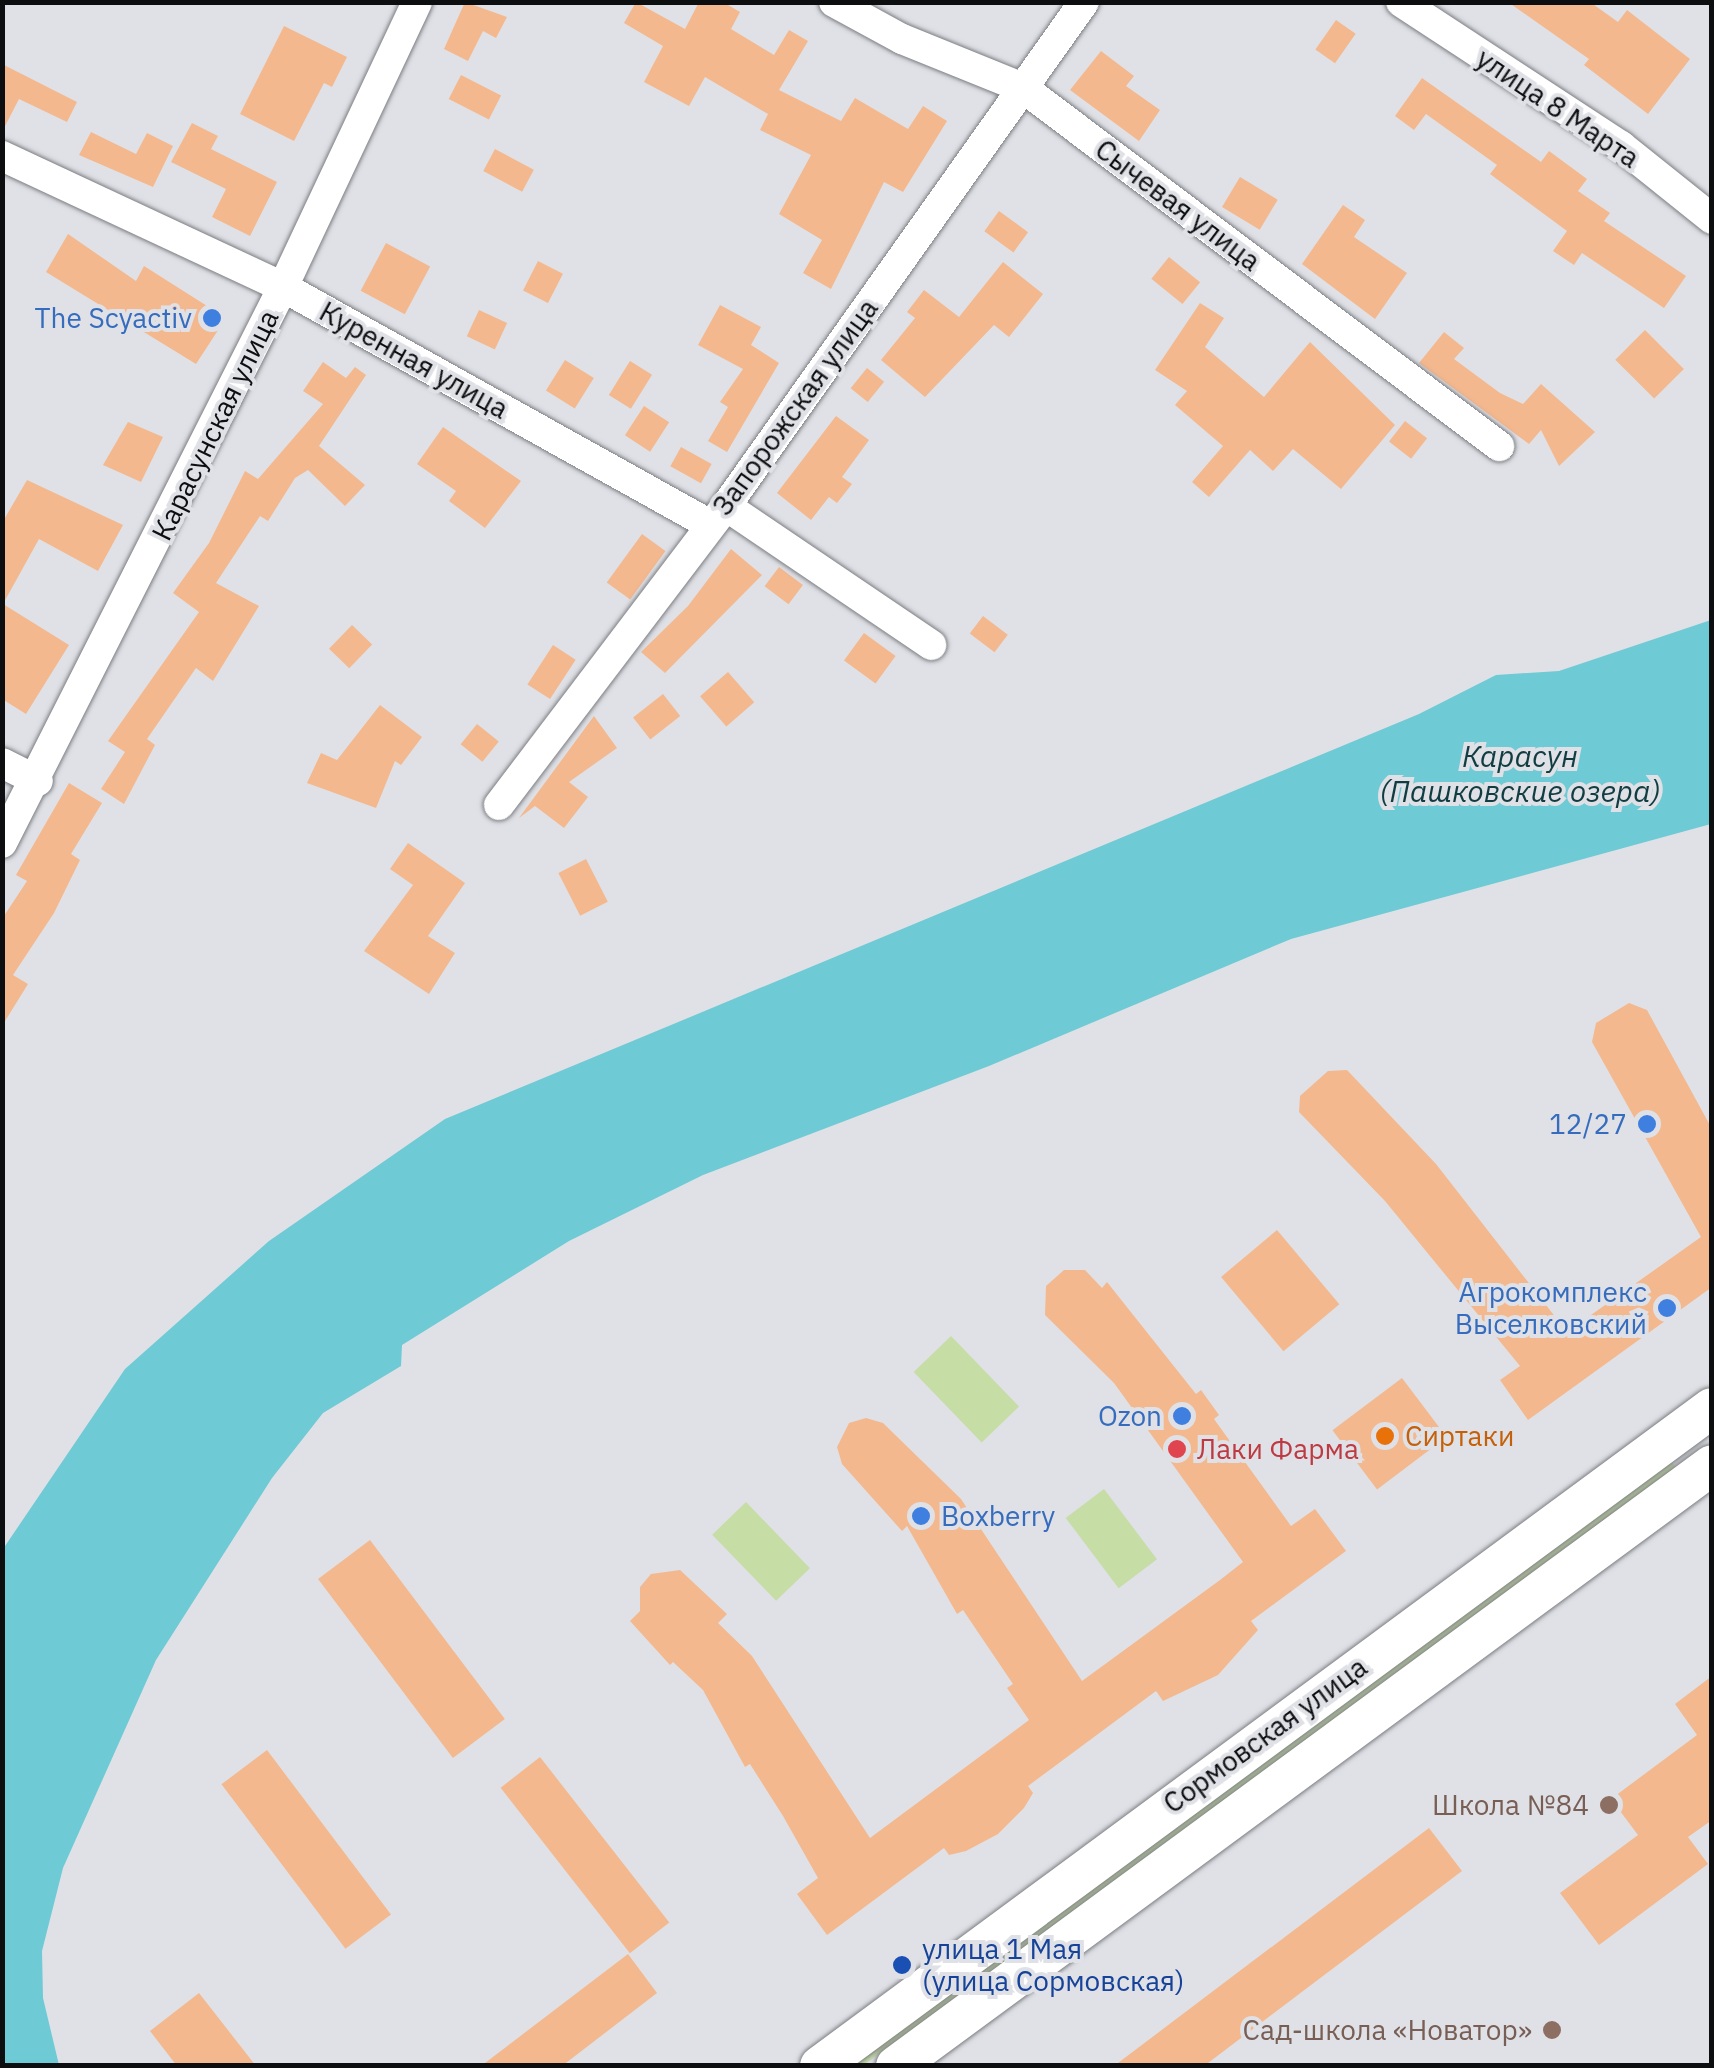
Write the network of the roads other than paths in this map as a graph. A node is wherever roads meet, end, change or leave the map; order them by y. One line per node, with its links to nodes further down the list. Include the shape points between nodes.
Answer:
1 (417, 2): 8 (street, Карасунская улица)
2 (834, 2): 5 (street, Сычевая улица, via 902,39)
3 (1084, 2): 5 (street, Запорожская улица)
4 (1401, 2): 7 (street, улица 8 Марта, via 1621,146)
5 (1023, 88): 9 (street, Сычевая улица); 10 (street, Запорожская улица)
6 (2, 156): 8 (street, Куренная улица)
7 (1712, 219)
8 (283, 287): 10 (street, Куренная улица); 13 (street, Карасунская улица)
9 (1499, 446)
10 (718, 516): 11 (street, Куренная улица); 14 (street, Запорожская улица)
11 (931, 645)
12 (2, 763): 13 (street)
13 (38, 780): 15 (street, Карасунская улица)
14 (499, 805)
15 (2, 843)
16 (1697, 1419): 17 (main road); 18 (main road, Сормовская улица)
17 (1710, 1465): 19 (main road, Сормовская улица)
18 (820, 2066)
19 (896, 2066)

